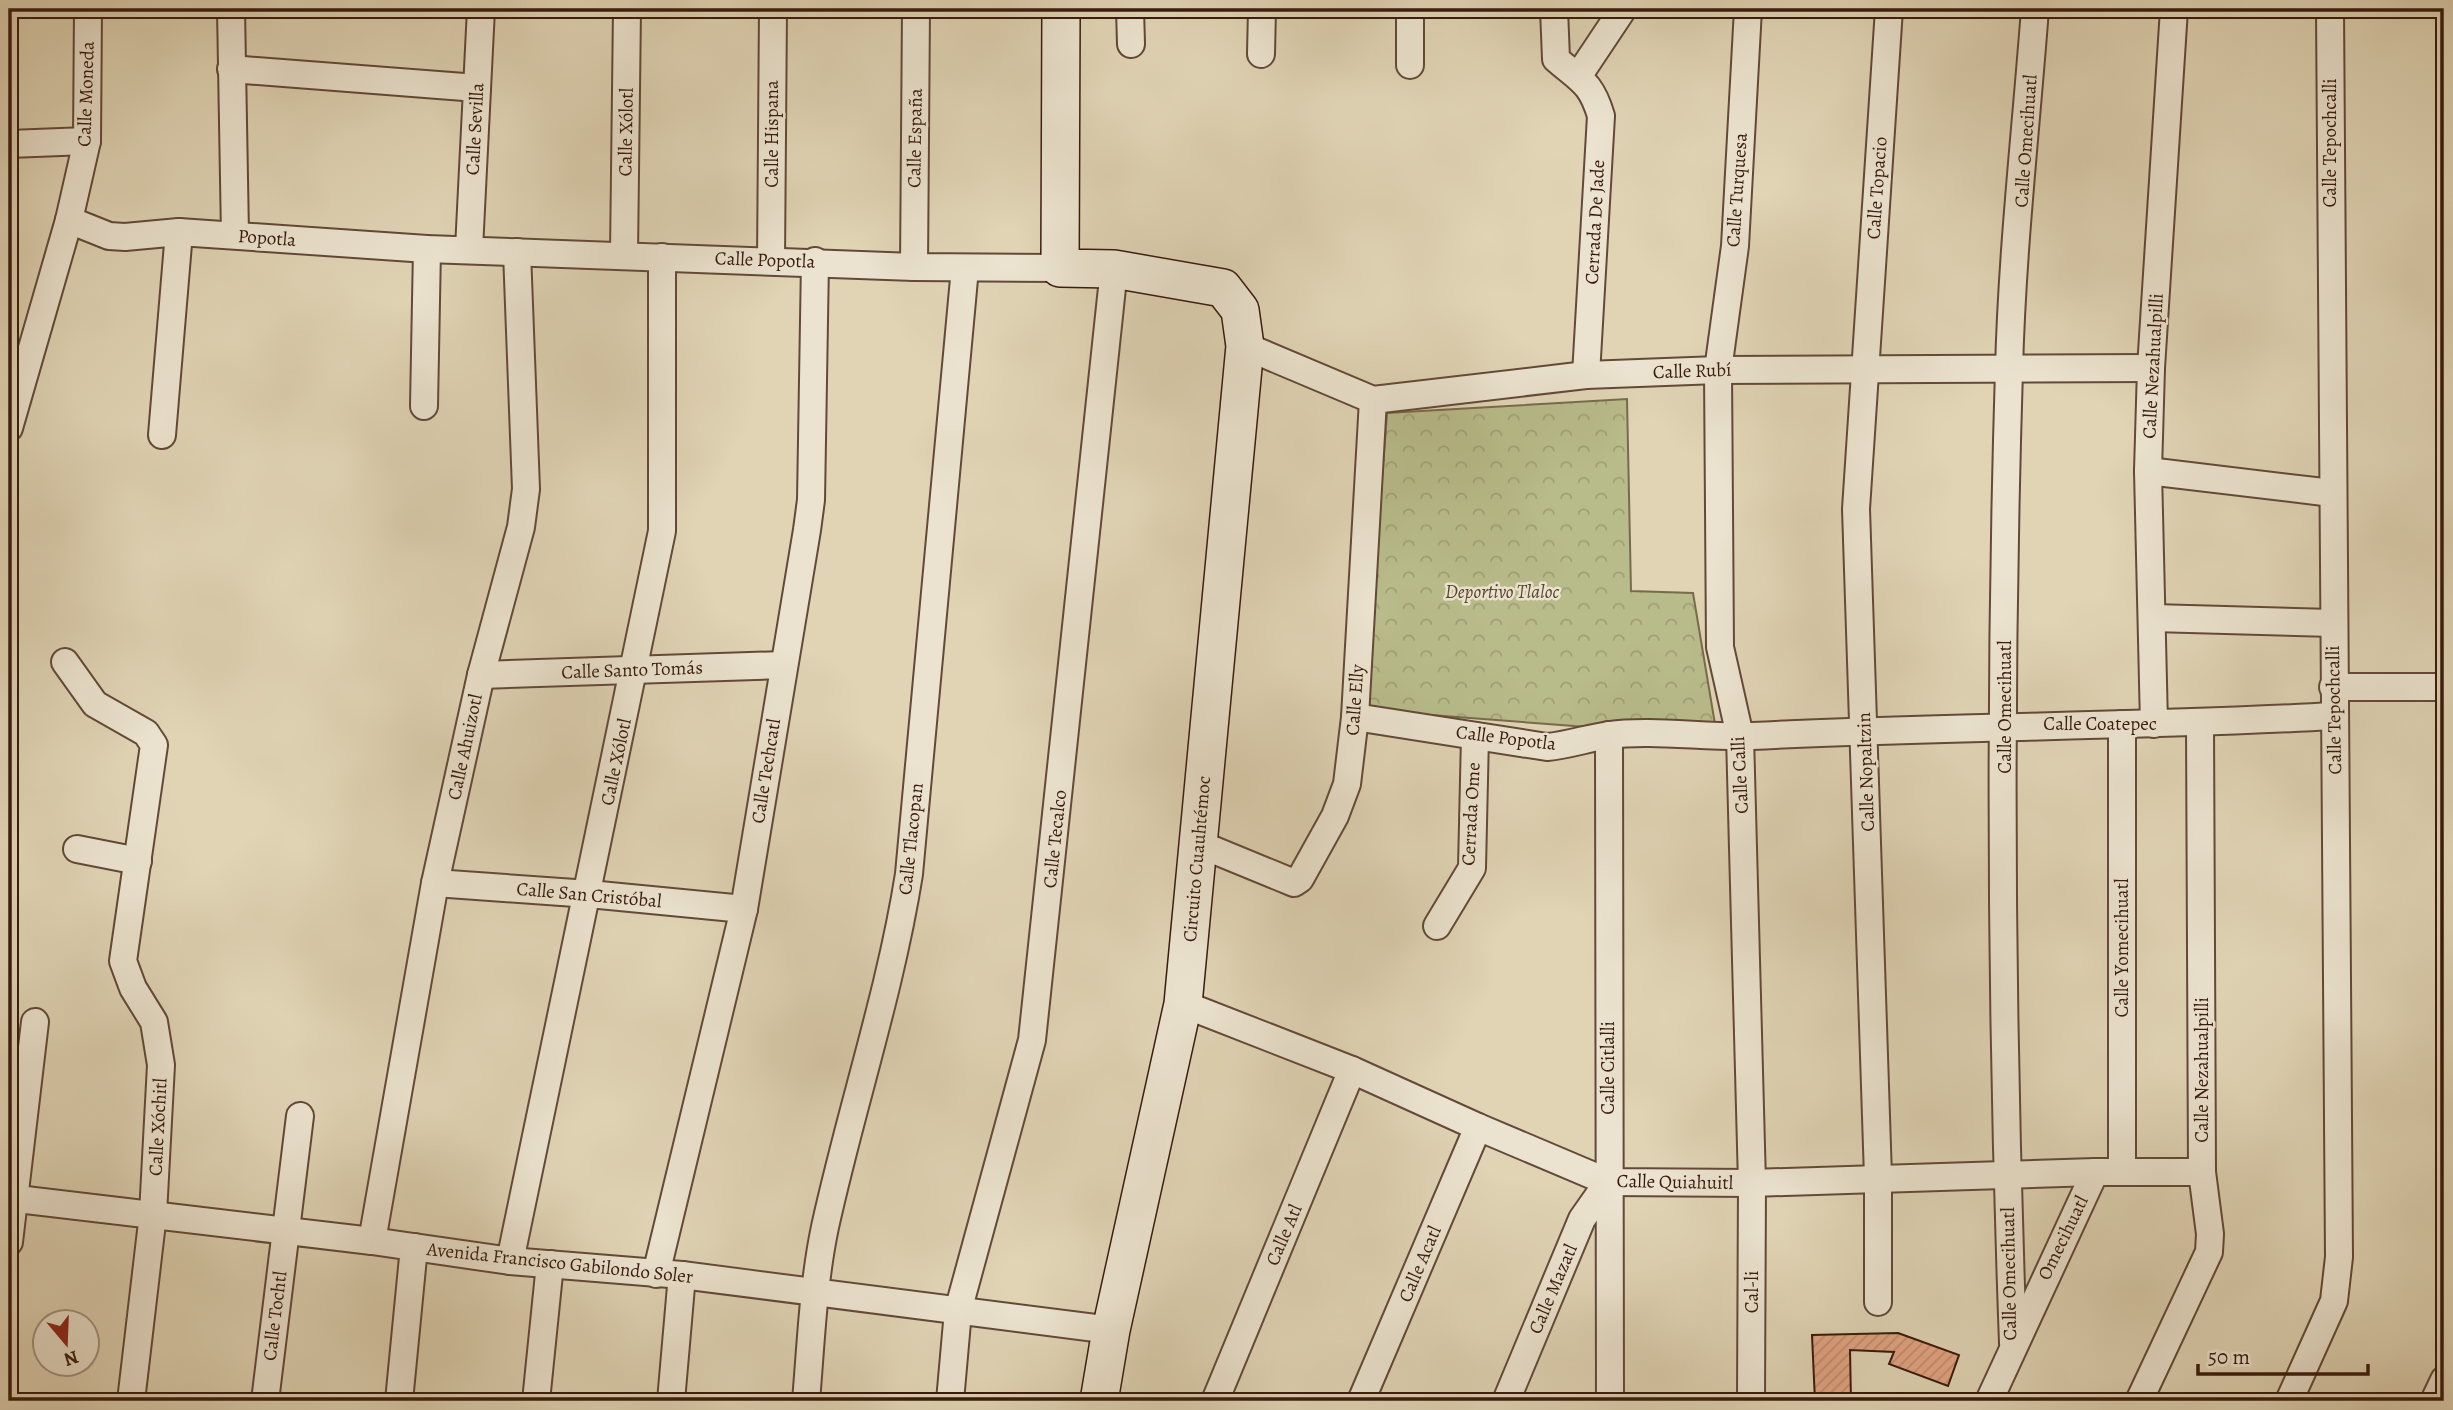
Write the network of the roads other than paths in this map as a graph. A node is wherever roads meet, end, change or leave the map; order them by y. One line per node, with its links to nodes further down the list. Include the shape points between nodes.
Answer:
1 (89, 9): 24 (street, Calle Moneda)
2 (231, 9): 21 (street)
3 (481, 9): 23 (street, Calle Sevilla)
4 (627, 9): 32 (street, Calle Xólotl)
5 (773, 9): 34 (street, Calle Hispana)
6 (916, 9): 36 (street, Calle España)
7 (1061, 9): 38 (street)
8 (1130, 9): 18 (street)
9 (1262, 9): 19 (street)
10 (1410, 9): 20 (street)
11 (1554, 9): 22 (street, via 1556,59)
12 (1623, 9): 22 (street)
13 (1748, 9): 44 (street, Calle Turquesa, via 1734,246)
14 (1889, 9): 41 (street, Calle Topacio)
15 (2035, 9): 42 (street, Calle Omecihuatl)
16 (2174, 9): 43 (street, Calle Nezahualpilli)
17 (2330, 9): 51 (street, Calle Tepochcalli)
18 (1131, 44)
19 (1261, 54)
20 (1410, 65)
21 (231, 69): 23 (street); 28 (street)
22 (1579, 75): 45 (street, Cerrada De Jade, via 1595,97 1601,116)
23 (477, 88): 30 (street, Calle Sevilla)
24 (87, 141): 25 (street); 26 (street, Calle Moneda)
25 (9, 144)
26 (69, 220): 27 (street, Popotla, via 109,236); 48 (street, Calle Moneda)
27 (179, 232): 28 (street, Popotla); 49 (street)
28 (235, 235): 29 (street, Popotla)
29 (427, 249): 30 (street, Popotla); 47 (street)
30 (469, 249): 31 (street, Calle Popotla)
31 (517, 252): 32 (street, Calle Popotla); 57 (street, Calle Ahuizotl, via 526,489 522,527)
32 (624, 254): 33 (street, Calle Popotla)
33 (662, 257): 34 (street, Calle Popotla); 56 (street, Calle Xólotl, via 662,531)
34 (771, 260): 35 (street, Calle Popotla)
35 (815, 261): 36 (street, Calle Popotla); 55 (street, Calle Techcatl, via 811,500)
36 (914, 267): 37 (street, Calle Popotla)
37 (965, 268): 38 (street, Calle Popotla); 98 (street, Calle Tlacopan, via 909,874 897,949 825,1227)
38 (1060, 268): 39 (street)
39 (1114, 269): 40 (street, via 1223,288); 100 (street, Calle Tecalco, via 1032,1040)
40 (1243, 328): 46 (street, Calle Rubí); 70 (street, Circuito Cuauhtémoc)
41 (1864, 367): 42 (street, Calle Rubí); 44 (street, Calle Rubí); 66 (street, Calle Nopaltzin, via 1856,509)
42 (2009, 367): 43 (street, Calle Rubí); 65 (street, Calle Omecihuatl)
43 (2151, 368): 50 (street, Calle Nezahualpilli)
44 (1718, 370): 45 (street, Calle Rubí); 69 (street, Calle Calli, via 1720,647)
45 (1586, 375): 46 (street, Calle Rubí)
46 (1373, 400): 61 (street, Calle Elly)
47 (424, 406)
48 (9, 428)
49 (162, 435)
50 (2148, 471): 51 (street); 52 (street, Calle Nezahualpilli)
51 (2332, 493): 53 (street, Calle Tepochcalli)
52 (2153, 618): 53 (street); 64 (street, Calle Nezahualpilli)
53 (2333, 623): 58 (street, Calle Tepochcalli)
54 (65, 662): 72 (street, Calle Xóchitl, via 95,704 146,733 154,745)
55 (783, 665): 56 (street, Calle Santo Tomás); 75 (street, Calle Techcatl)
56 (636, 669): 57 (street, Calle Santo Tomás); 74 (street, Calle Xólotl)
57 (481, 675): 73 (street, Calle Ahuizotl)
58 (2333, 687): 59 (street); 60 (street, Calle Tepochcalli)
59 (2444, 687)
60 (2334, 716): 62 (street, Calle Coatepec); 119 (street, Calle Tepochcalli, via 2339,1257 2334,1301)
61 (1355, 717): 68 (street, Calle Popotla); 70 (street, Calle Elly, via 1347,784 1300,879 1286,882)
62 (2200, 723): 64 (street, Calle Coatepec); 84 (street, Calle Nezahualpilli)
63 (2122, 724): 64 (street, Calle Coatepec); 65 (street, Calle Coatepec); 83 (street, Calle Yomecihuatl)
64 (2154, 724)
65 (2004, 725): 66 (street, Calle Coatepec); 85 (street, Calle Omecihuatl)
66 (1865, 730): 69 (street, Calle Coatepec); 86 (street, Calle Nopaltzin)
67 (1609, 735): 68 (street, Calle Popotla, via 1547,747); 69 (street, Calle Popotla); 87 (street, Calle Citlalli)
68 (1475, 736): 76 (street, Cerrada Ome, via 1472,868)
69 (1740, 736): 88 (street, Calle Calli)
70 (1199, 844): 77 (street, Circuito Cuauhtémoc)
71 (77, 849): 72 (street)
72 (138, 861): 90 (street, Calle Xóchitl, via 123,961 153,1022 161,1065)
73 (435, 883): 74 (street, Calle San Cristóbal); 92 (street, Calle Ahuizotl)
74 (589, 894): 75 (street, Calle San Cristóbal); 95 (street, Calle Xólotl)
75 (744, 909): 97 (street, Calle Techcatl)
76 (1437, 926)
77 (1183, 1004): 79 (street, Calle Quiahuitl); 101 (street, Circuito Cuauhtémoc)
78 (35, 1022): 89 (street)
79 (1352, 1070): 81 (street, Calle Quiahuitl); 112 (street, Calle Atl)
80 (300, 1116): 91 (street, Calle Tochtl)
81 (1478, 1127): 87 (street, Calle Quiahuitl); 113 (street, Calle Acatl)
82 (2095, 1172): 83 (street, Calle Quiahuitl); 85 (street, Calle Quiahuitl); 102 (street, Omecihuatl)
83 (2122, 1172): 84 (street, Calle Quiahuitl)
84 (2202, 1172): 118 (street, Calle Nezahualpilli, via 2208,1252)
85 (2007, 1174): 86 (street, Calle Quiahuitl); 102 (street, Calle Omecihuatl)
86 (1878, 1177): 88 (street, Calle Quiahuitl); 99 (street, Calle Nopaltzin)
87 (1608, 1182): 88 (street, Calle Quiahuitl); 114 (street, Calle Mazatl, via 1582,1219); 115 (street, Calle Citlalli)
88 (1752, 1183): 116 (street, Cal-li)
89 (11, 1198): 90 (street, Avenida Francisco Gabilondo Soler); 93 (street)
90 (153, 1214): 91 (street, Avenida Francisco Gabilondo Soler); 104 (street, Calle Xóchitl)
91 (285, 1230): 92 (street, Avenida Francisco Gabilondo Soler); 105 (street, Calle Tochtl)
92 (372, 1241): 94 (street, Avenida Francisco Gabilondo Soler)
93 (9, 1242)
94 (414, 1247): 95 (street, Avenida Francisco Gabilondo Soler); 106 (street)
95 (510, 1261): 96 (street, Avenida Francisco Gabilondo Soler)
96 (550, 1264): 97 (street, Avenida Francisco Gabilondo Soler); 107 (street)
97 (669, 1275): 98 (street, Avenida Francisco Gabilondo Soler); 108 (street, Calle Techcatl)
98 (815, 1294): 100 (street, Avenida Francisco Gabilondo Soler); 109 (street, Calle Tlacopan)
99 (1878, 1302)
100 (958, 1311): 101 (street, Avenida Francisco Gabilondo Soler); 110 (street, Calle Tecalco)
101 (1111, 1330): 111 (street, Circuito Cuauhtémoc)
102 (2014, 1343): 117 (street, Calle Omecihuatl)
103 (2444, 1380): 120 (street)
104 (131, 1401)
105 (265, 1401)
106 (399, 1401)
107 (536, 1401)
108 (671, 1401)
109 (806, 1401)
110 (950, 1401)
111 (1099, 1401)
112 (1215, 1401)
113 (1361, 1401)
114 (1506, 1401)
115 (1610, 1401)
116 (1751, 1401)
117 (1989, 1401)
118 (2139, 1401)
119 (2289, 1401)
120 (2434, 1401)

